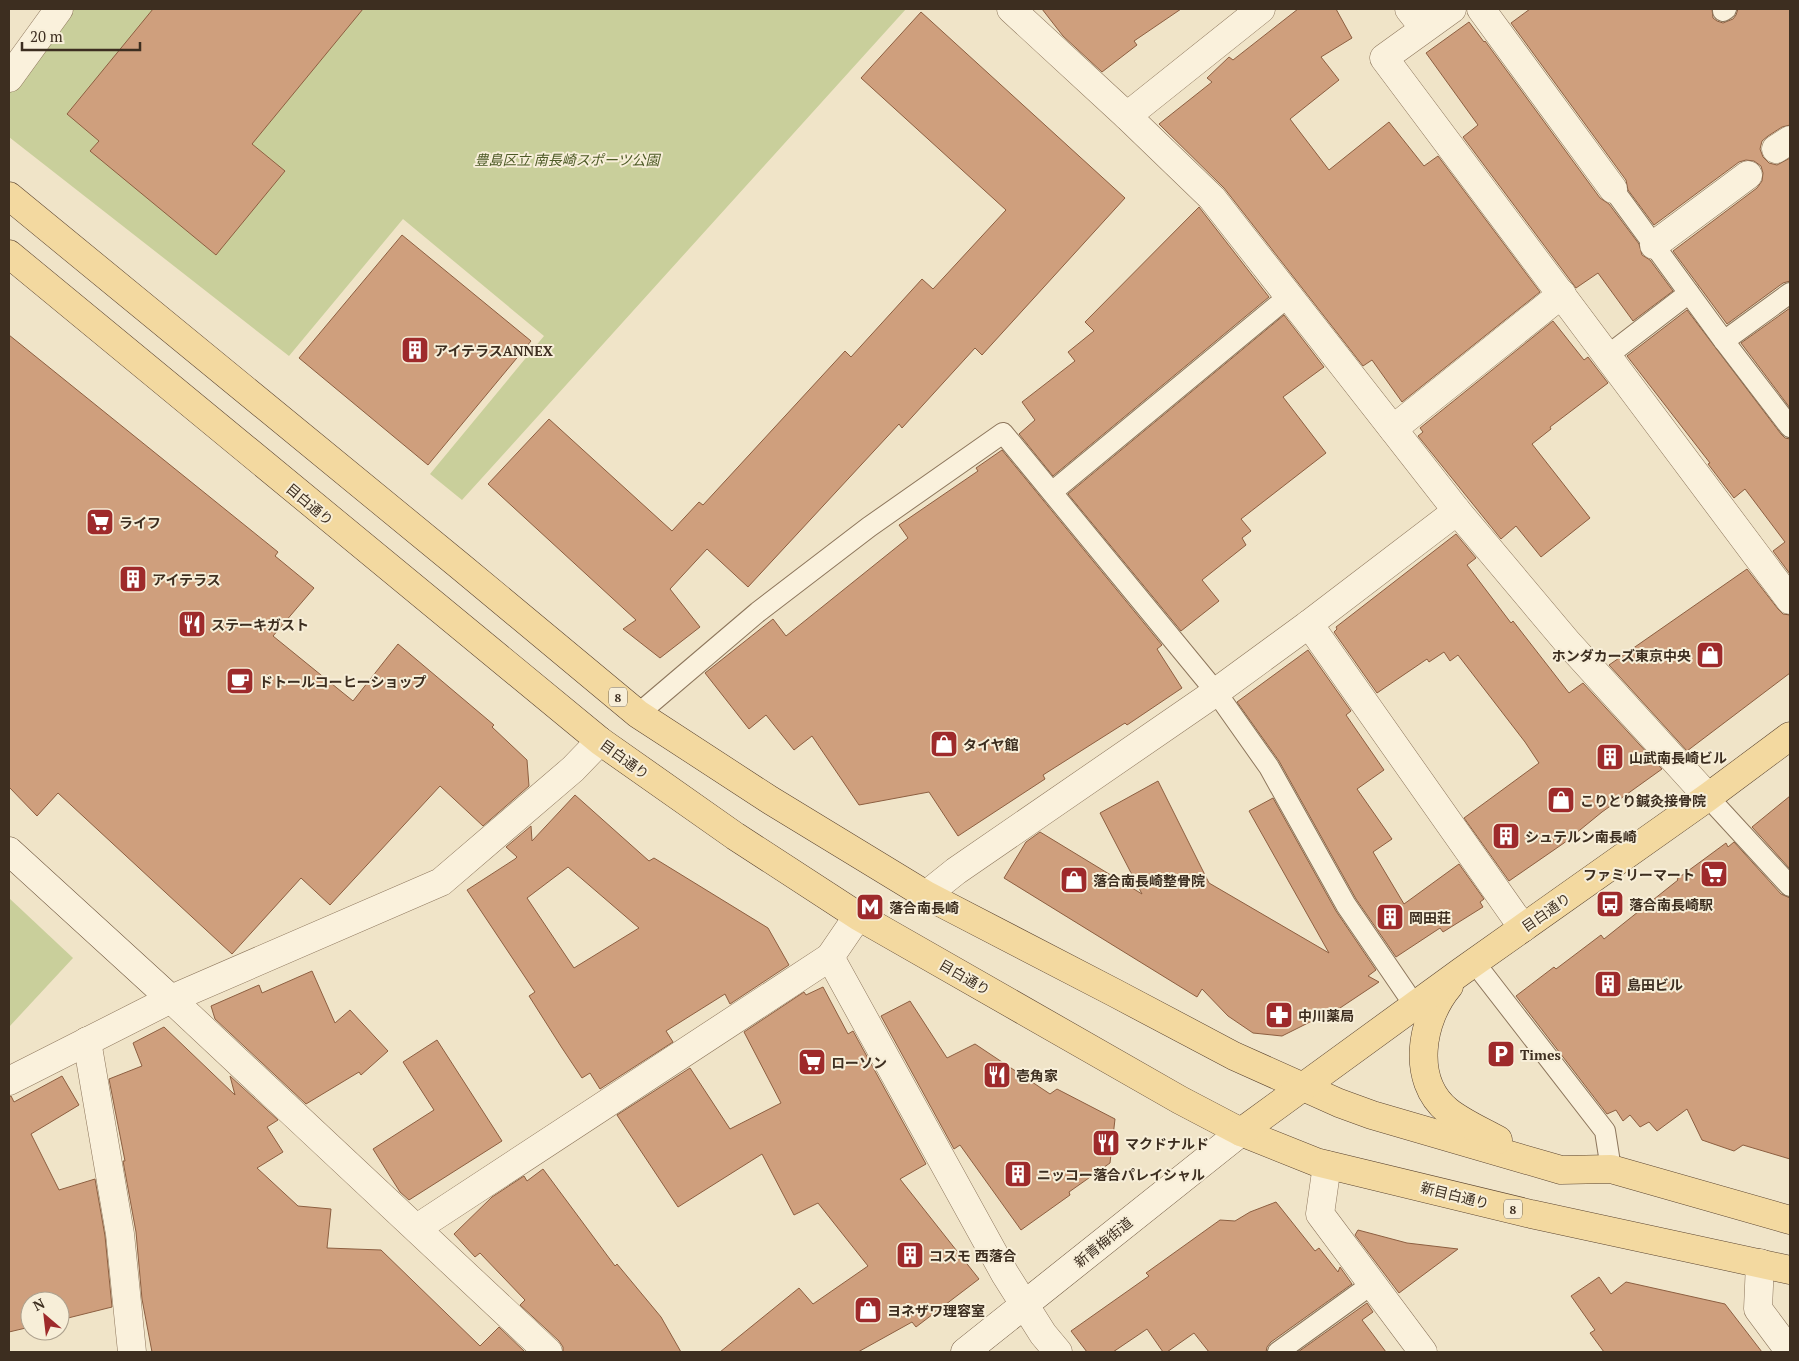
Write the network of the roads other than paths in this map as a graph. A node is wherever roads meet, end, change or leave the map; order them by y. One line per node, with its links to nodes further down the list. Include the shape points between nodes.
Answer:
1 (59, 9): 7 (street)
2 (1011, 9): 8 (street)
3 (1261, 9): 8 (street)
4 (1452, 9): 6 (street)
5 (1481, 9): 10 (street)
6 (1417, 19): 16 (street, via 1384,58)
7 (9, 78)
8 (1127, 116): 17 (street, via 1212,198)
9 (1748, 175): 12 (street)
10 (1613, 189): 12 (lane)
11 (9, 196): 27 (main road, 8)
12 (1654, 245): 14 (lane)
13 (9, 254): 29 (main road, 目白通り / 8)
14 (1689, 293): 18 (lane); 19 (lane)
15 (1790, 293): 18 (lane)
16 (1562, 294): 19 (street); 21 (street)
17 (1289, 296): 21 (street); 22 (lane)
18 (1724, 341): 20 (lane)
19 (1607, 356): 24 (street)
20 (1790, 427)
21 (1393, 429): 23 (street)
22 (1052, 492): 26 (lane); 27 (lane, via 1003,433 861,532 758,612)
23 (1457, 511): 25 (street); 30 (street, via 1568,643)
24 (1790, 600)
25 (1309, 624): 26 (street); 35 (street)
26 (1216, 692): 33 (street, via 964,865); 39 (lane, via 1269,767 1346,904)
27 (638, 714): 33 (main road, 8, via 770,800)
28 (1790, 736): 30 (main road, 目白通り / 8)
29 (600, 741): 34 (main road, 目白通り / 8, via 735,836); 38 (street, via 574,769 441,882)
30 (1708, 797): 32 (lane); 35 (main road, 目白通り / 8)
31 (9, 852): 38 (street)
32 (1790, 886)
33 (926, 895): 42 (main road, 8, via 1234,1056)
34 (858, 916): 36 (street); 43 (main road, 目白通り / 8)
35 (1523, 928): 37 (main road, 目白通り / 8)
36 (830, 957): 48 (street); 52 (street)
37 (1468, 967): 39 (main road, 目白通り / 8); 45 (lane, via 1605,1130); 46 (main road, 8, via 1445,991 1427,1029 1423,1054 1433,1094 1448,1111 1474,1127)
38 (171, 999): 40 (street); 48 (street)
39 (1415, 1006): 42 (main road, 目白通り / 8)
40 (87, 1041): 41 (street); 53 (street, via 120,1234)
41 (9, 1081)
42 (1301, 1087): 43 (main road, 目白通り / 8); 46 (main road, 8, via 1372,1115)
43 (1241, 1132): 44 (main road, 新目白通り / 8); 52 (street, 新青梅街道)
44 (1327, 1164): 49 (main road, 新目白通り / 8, via 1531,1214); 51 (street, via 1320,1214)
45 (1611, 1169): 46 (main road, 8); 47 (main road, 8)
46 (1561, 1170)
47 (1790, 1220)
48 (417, 1228): 54 (street)
49 (1760, 1263): 50 (main road, 新目白通り / 8); 59 (street, via 1758,1310)
50 (1790, 1270)
51 (1372, 1284): 57 (lane); 58 (street)
52 (1024, 1306): 55 (street, 新青梅街道); 56 (street)
53 (132, 1352)
54 (548, 1352)
55 (965, 1352)
56 (1058, 1352)
57 (1278, 1352)
58 (1423, 1352)
59 (1790, 1352)

